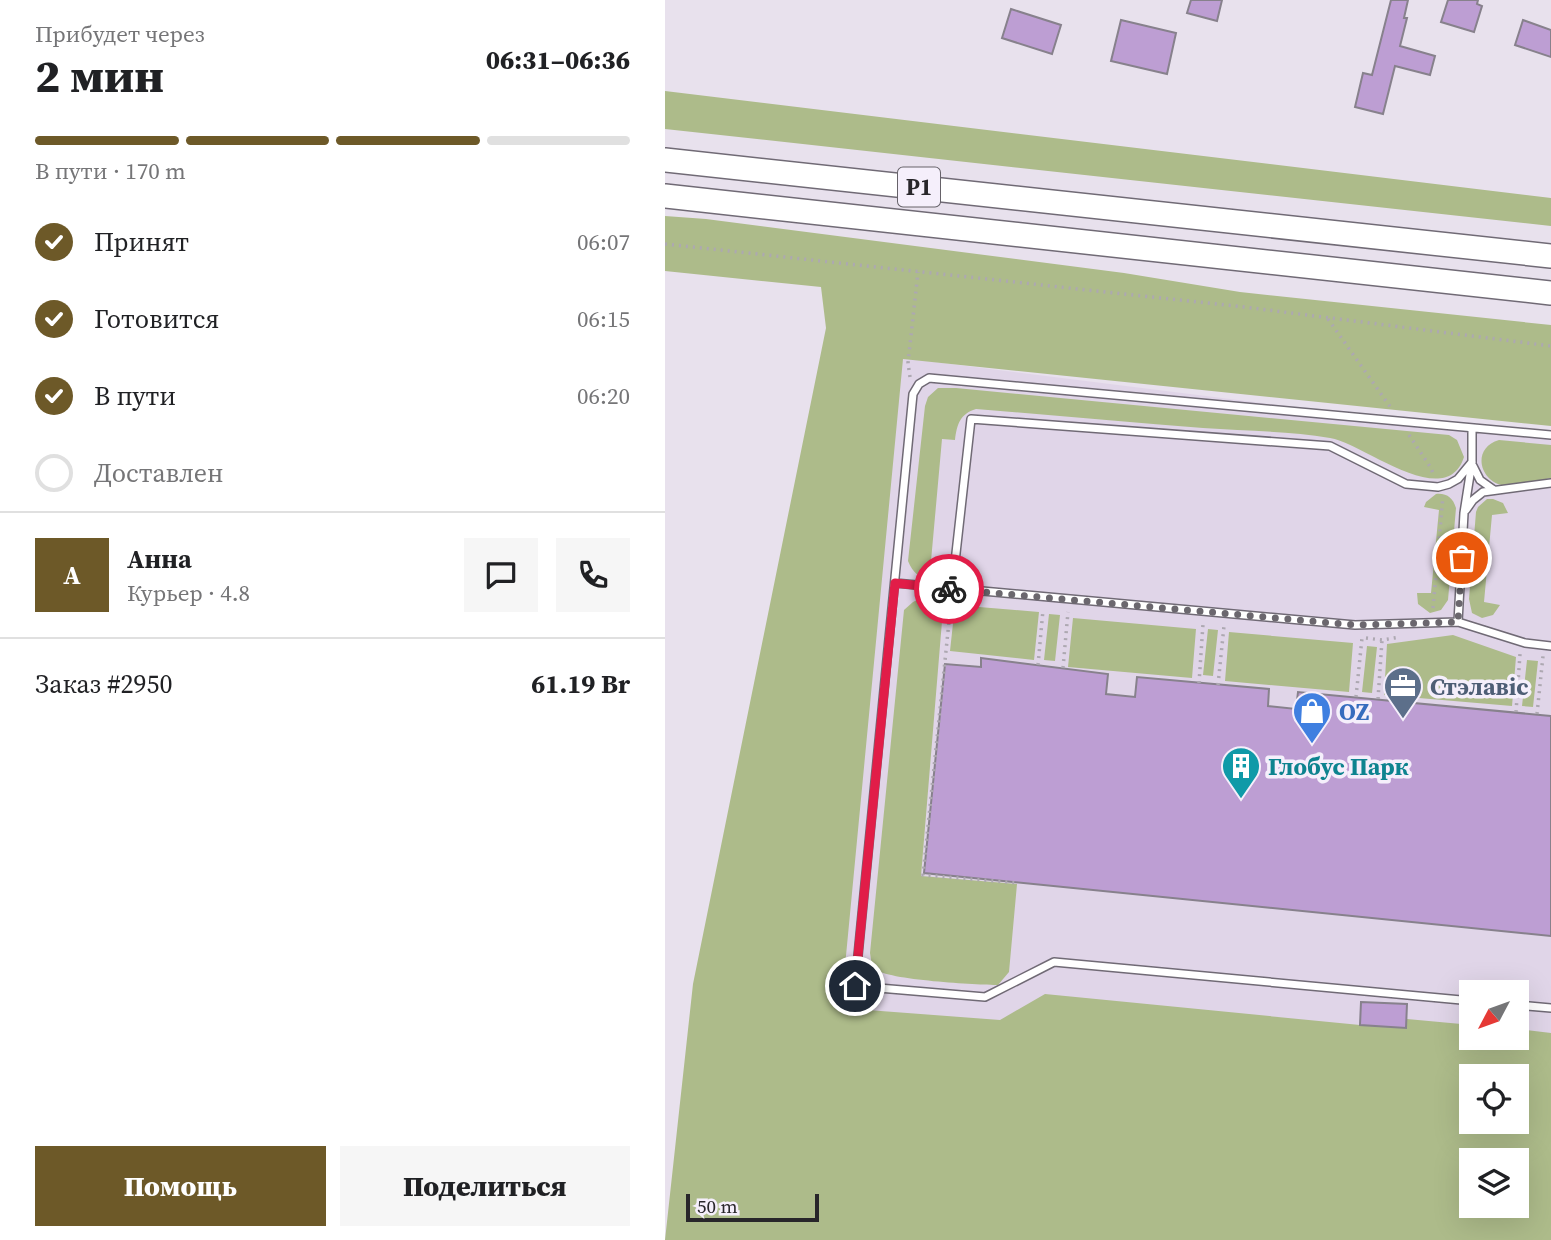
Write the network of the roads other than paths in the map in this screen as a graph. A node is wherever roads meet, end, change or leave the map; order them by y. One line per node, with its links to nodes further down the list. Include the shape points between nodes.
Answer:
1 (665, 160): 3 (highway, Р1)
2 (665, 196): 4 (highway, Р1)
3 (1551, 256)
4 (1551, 293)
5 (1472, 428): 6 (lane); 7 (lane); 11 (lane, via 929,378 913,394)
6 (1551, 435)
7 (1472, 462): 9 (lane, via 1480,480); 10 (lane); 12 (lane, via 1458,479 1438,487 1406,484 1330,446 971,419)
8 (1551, 483): 9 (lane)
9 (1496, 491): 10 (lane, via 1483,492)
10 (1464, 513): 13 (lane)
11 (895, 583): 12 (lane); 15 (lane, via 855,986 985,997 1054,962)
12 (952, 589): 13 (lane, via 1355,625)
13 (1458, 622): 14 (lane, via 1525,643)
14 (1551, 646)
15 (1459, 1000)
16 (1529, 1006): 17 (lane)
17 (1551, 1008)

